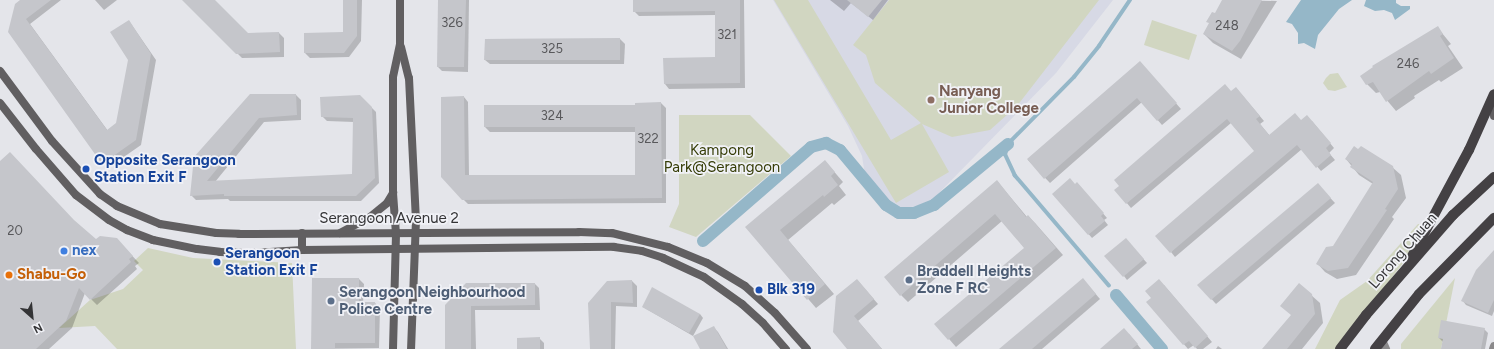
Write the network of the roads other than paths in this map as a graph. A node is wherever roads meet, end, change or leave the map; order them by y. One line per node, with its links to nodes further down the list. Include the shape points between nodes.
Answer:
1 (400, 0): 2 (main road)
2 (400, 45): 9 (main road, via 393,77); 13 (main road, via 409,78)
3 (0, 71): 11 (main road, Serangoon Avenue 2, via 52,141 83,177 117,206 160,224 195,230 216,233)
4 (1494, 94): 18 (main road, via 1469,150)
5 (0, 103): 15 (main road, Serangoon Avenue 2, via 76,195 127,230 175,245 220,252)
6 (1494, 105): 7 (main road)
7 (1494, 116)
8 (1494, 177): 18 (main road, Lorong Chuan, via 1453,215)
9 (393, 193): 12 (main road); 14 (main road, via 370,217)
10 (1494, 218): 19 (main road, via 1419,294)
11 (302, 234): 14 (main road, Serangoon Avenue 2); 15 (main road)
12 (396, 234): 13 (main road, Serangoon Avenue 2); 14 (main road, Serangoon Avenue 2); 16 (main road)
13 (416, 234): 17 (main road); 24 (main road, Serangoon Avenue 2, via 579,232 612,233 647,240 707,263 745,286 775,313)
14 (337, 235)
15 (302, 250): 16 (main road, Serangoon Avenue 2)
16 (396, 250): 17 (main road, Serangoon Avenue 2); 21 (main road)
17 (416, 250): 22 (main road); 23 (main road, Serangoon Avenue 2, via 614,247 642,251 664,258 704,277 753,314)
18 (1402, 274): 25 (main road, Lorong Chuan)
19 (1384, 344): 26 (main road)
20 (1494, 346): 27 (street)
21 (393, 349)
22 (411, 349)
23 (786, 349)
24 (806, 349)
25 (1340, 349)
26 (1375, 349)
27 (1494, 349)

